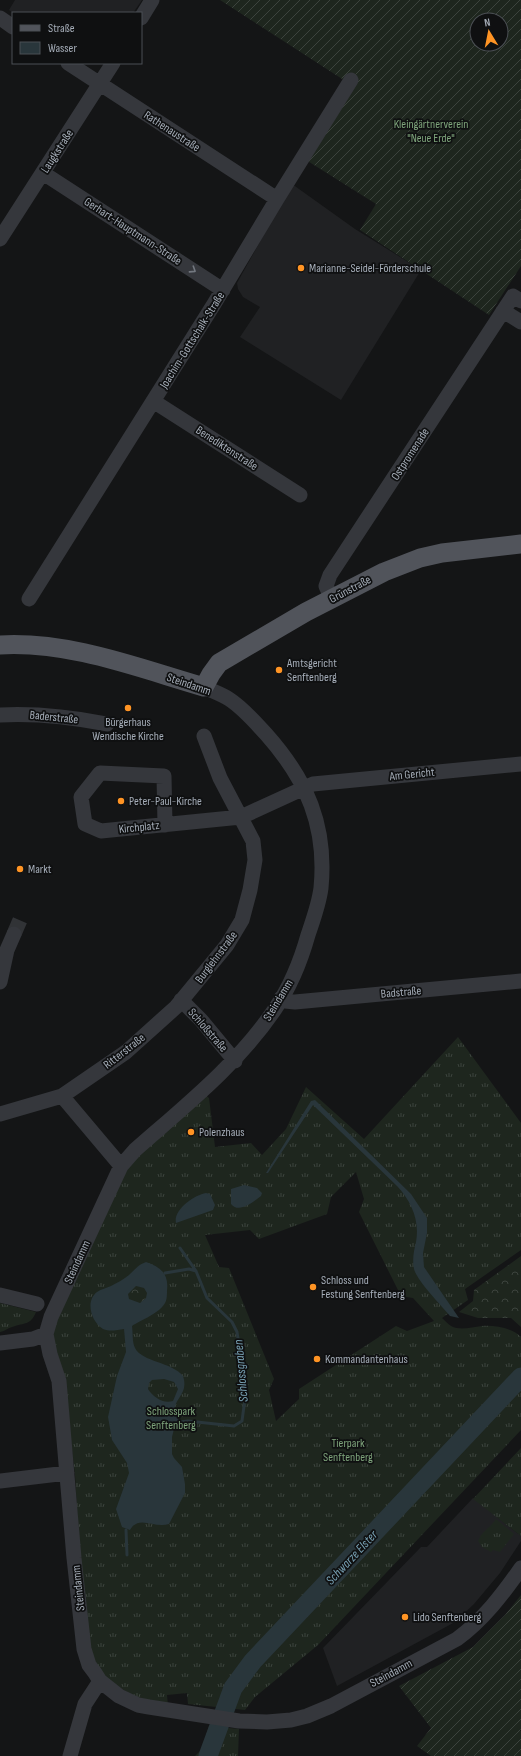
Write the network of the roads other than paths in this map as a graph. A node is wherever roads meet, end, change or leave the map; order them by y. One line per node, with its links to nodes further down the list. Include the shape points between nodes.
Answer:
1 (152, 0): 2 (street)
2 (142, 16)
3 (0, 18): 4 (street)
4 (12, 26)
5 (70, 64): 8 (street, Rathenaustraße)
6 (112, 64): 8 (street, Laugkstraße)
7 (351, 80): 10 (street, Joachim-Gottschalk-Straße)
8 (100, 84): 9 (street, Laugkstraße); 10 (street, Rathenaustraße)
9 (43, 173): 11 (street, Laugkstraße); 12 (street, Gerhart-Hauptmann-Straße, one-way to 12)
10 (276, 200): 12 (street, Joachim-Gottschalk-Straße)
11 (0, 238)
12 (223, 290): 16 (street, Joachim-Gottschalk-Straße)
13 (521, 301): 14 (street, Ostpromenade, via 513,296)
14 (503, 312): 15 (street); 20 (street, Ostpromenade, via 330,575 326,586)
15 (521, 322)
16 (153, 401): 17 (street, Benediktenstraße); 19 (street, Joachim-Gottschalk-Straße)
17 (300, 495)
18 (521, 544): 20 (main road, Grünstraße, via 420,558 384,572)
19 (29, 599)
20 (332, 599): 22 (main road, Grünstraße, via 219,663)
21 (0, 645): 22 (main road, Steindamm, via 65,648)
22 (204, 687): 27 (street, Steindamm, via 228,699 246,713 280,750)
23 (0, 714): 24 (street, Baderstraße, via 64,716)
24 (107, 724)
25 (204, 736): 28 (street, Burglehnstraße, via 220,778)
26 (521, 764): 27 (street, Am Gericht, via 313,784)
27 (304, 788): 28 (street); 33 (street, Steindamm, via 318,825 322,866 321,889 301,960)
28 (241, 817): 29 (street); 34 (street, Burglehnstraße, via 253,841 255,860 242,920 227,945)
29 (165, 825): 29 (street, Kirchplatz, via 164,776 100,773 81,797 84,824 101,831)
30 (14, 934): 32 (street, via 5,949)
31 (521, 981): 33 (street, Badstraße, via 295,1002)
32 (0, 982)
33 (281, 998): 35 (street, Steindamm)
34 (181, 1000): 35 (street, Schloßstraße); 36 (street, Ritterstraße, via 126,1052)
35 (235, 1061): 38 (street, Steindamm)
36 (62, 1096): 37 (street, Ritterstraße); 38 (street)
37 (0, 1114)
38 (121, 1166): 41 (street, Steindamm, via 54,1309)
39 (0, 1295): 40 (street)
40 (37, 1304)
41 (46, 1334): 42 (street, via 33,1339); 43 (street, Steindamm, via 59,1380)
42 (0, 1343)
43 (67, 1473): 44 (street); 46 (street, Steindamm, via 84,1649 89,1664)
44 (0, 1481)
45 (521, 1568): 46 (street, Steindamm, via 491,1608 470,1630 457,1639 331,1706 307,1716 279,1722 242,1721 138,1705 119,1696)
46 (100, 1681): 47 (street, via 85,1704)
47 (70, 1756)

